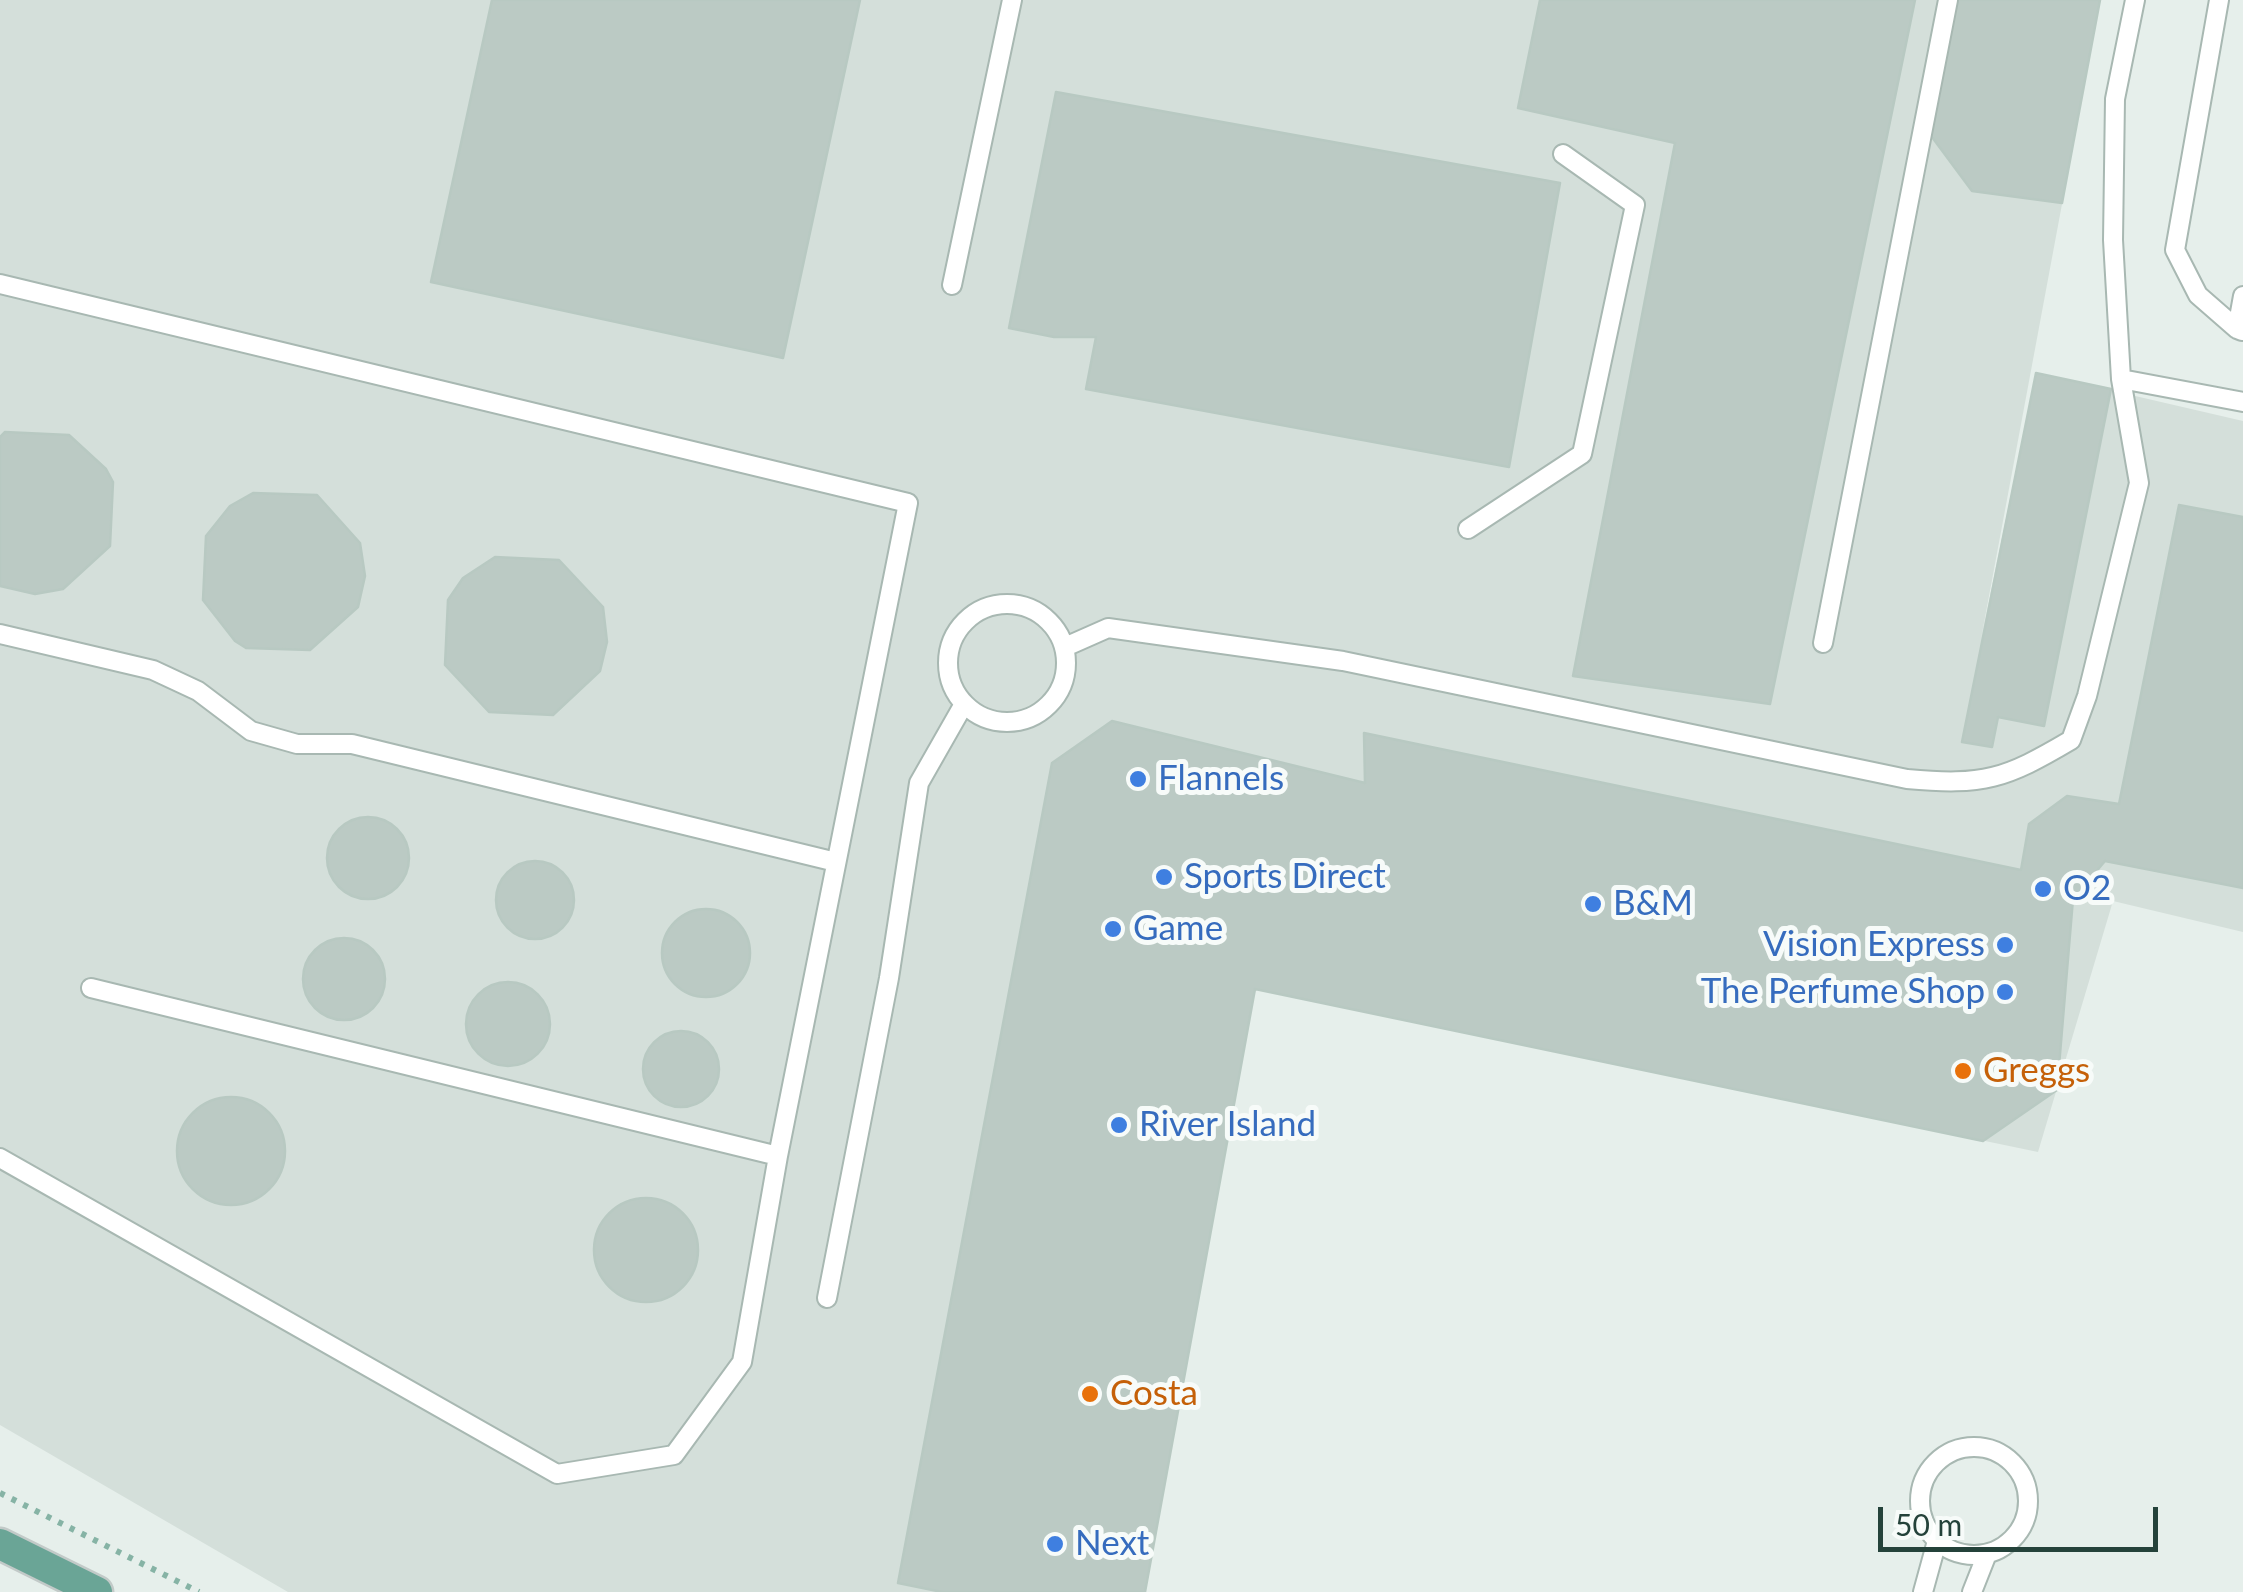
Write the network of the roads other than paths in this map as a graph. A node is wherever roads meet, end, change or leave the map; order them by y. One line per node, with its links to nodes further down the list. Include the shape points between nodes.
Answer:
1 (1012, 0): 7 (lane)
2 (1948, 0): 14 (lane)
3 (2135, 0): 10 (lane, via 2116,99 2113,240)
4 (2219, 0): 9 (lane, via 2175,250 2198,295)
5 (1563, 154): 12 (lane, via 1634,205 1582,454)
6 (0, 284): 17 (lane, via 908,503)
7 (952, 286)
8 (2243, 296): 9 (lane)
9 (2240, 330)
10 (2121, 378): 11 (lane); 15 (lane, via 2139,484 2087,696 2071,740 2014,772 1966,784 1908,778 1343,661 1108,628)
11 (2243, 402)
12 (1468, 529)
13 (0, 634): 17 (lane, via 153,670 198,692 251,731 281,740 352,744)
14 (1823, 643)
15 (1065, 647): 16 (lane, via 1066,674 1043,710 1012,723); 16 (lane, via 1056,628 1034,609 1014,603 980,609 952,638 948,669)
16 (964, 704): 21 (lane, via 919,783)
17 (836, 862): 19 (lane)
18 (91, 988): 19 (lane)
19 (778, 1156): 20 (lane, via 742,1362 674,1455 556,1474)
20 (0, 1158)
21 (827, 1298)
22 (1937, 1542): 24 (lane, via 1968,1555); 24 (lane, via 1920,1509 1928,1472 1940,1458 1985,1448 2022,1476 2028,1507 2016,1536); 26 (lane)
23 (0, 1544): 25 (main road)
24 (1987, 1554): 27 (lane)
25 (97, 1592)
26 (1924, 1592)
27 (1972, 1592)

